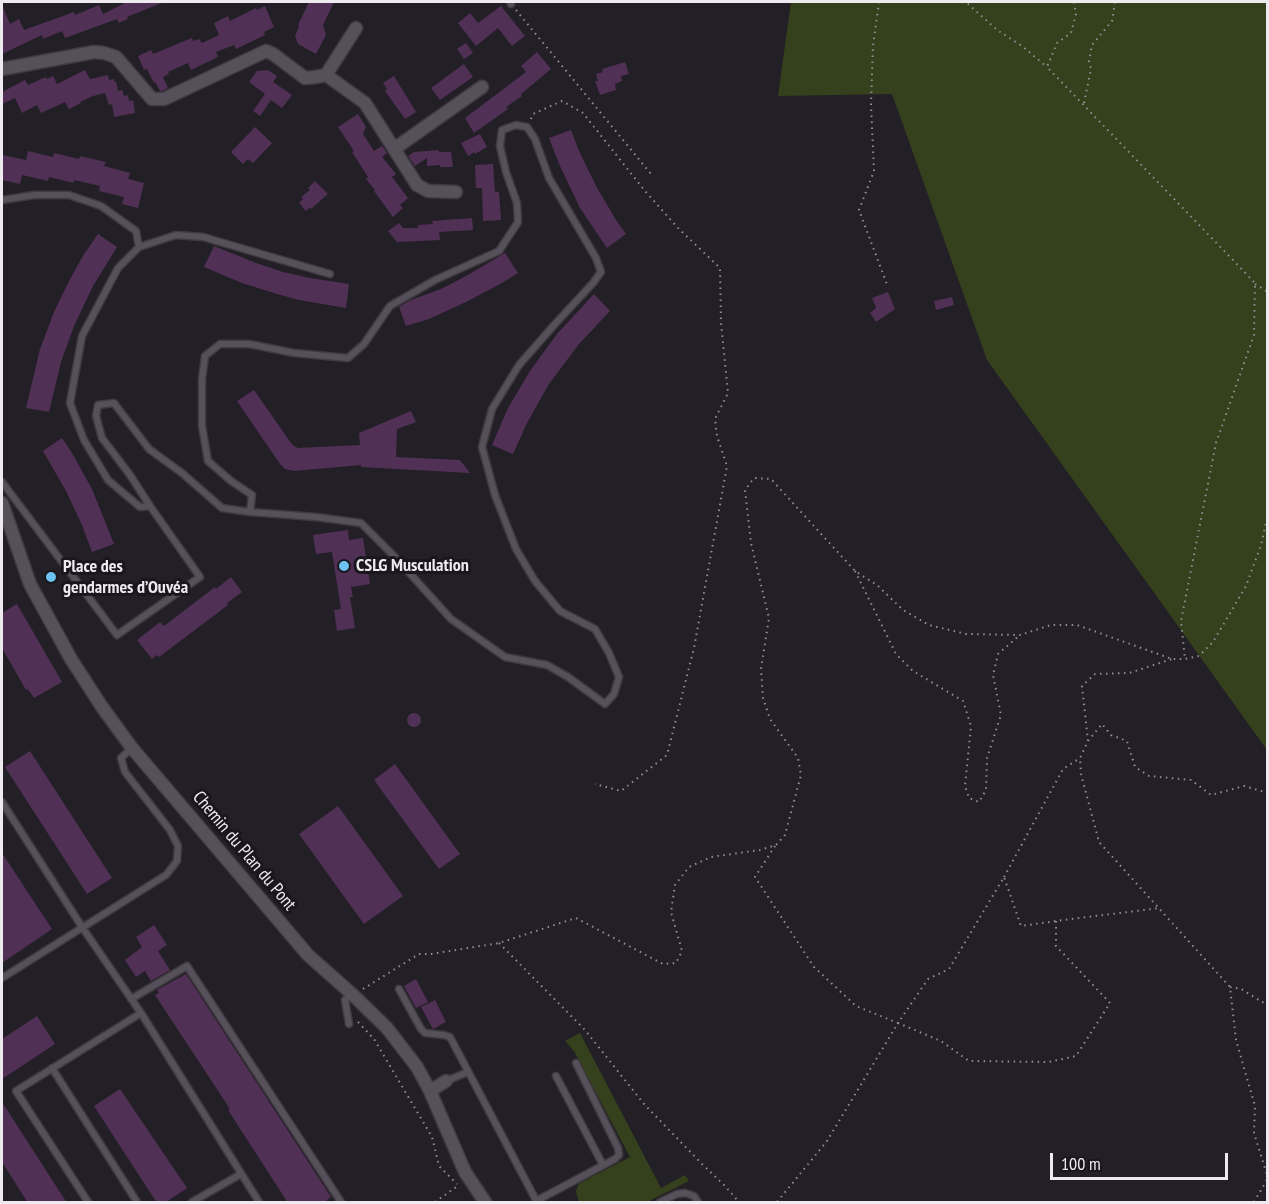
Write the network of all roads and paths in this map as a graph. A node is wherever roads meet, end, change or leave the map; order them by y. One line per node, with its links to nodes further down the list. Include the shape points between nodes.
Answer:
1 (879, 2): 20 (path, via 871,105 874,171 859,210)
2 (962, 2): 7 (path)
3 (1074, 2): 7 (path, via 1076,14 1071,33 1057,43)
4 (1115, 2): 11 (path, via 1112,21 1092,45)
5 (510, 3): 14 (path)
6 (356, 28): 9 (street)
7 (1047, 67): 11 (path)
8 (2, 69): 9 (street, via 104,53 116,57 152,99 164,99 266,51 305,78)
9 (326, 75): 13 (street, via 365,103)
10 (482, 87): 13 (street)
11 (1083, 105): 19 (path)
12 (527, 127): 25 (lane, via 516,125 502,130 500,146 518,203 518,222 499,251 390,306 364,344 348,358 249,344 220,344 205,356 202,426 208,461 252,495); 25 (lane, via 549,178 601,272 519,366 492,409 482,447 516,549 535,581 560,611 595,629 619,676 614,694 604,704 547,665 505,657 451,620 361,523); 34 (path, via 533,114 562,101 583,112 651,198 720,268 728,393 715,419 727,466 694,648 667,754 621,790)
13 (394, 149): 15 (street, via 417,185 428,191)
14 (651, 174)
15 (456, 192)
16 (2, 200): 17 (lane, via 69,195 100,206 136,231)
17 (139, 247): 18 (lane, via 176,235 203,237); 24 (lane, via 118,268 82,336 70,403 84,440 108,480 140,507)
18 (330, 274)
19 (1255, 283): 21 (path); 30 (path, via 1254,335 1216,443 1181,621)
20 (888, 287)
21 (1268, 292)
22 (2, 482): 24 (lane, via 117,635 200,577)
23 (2, 503): 32 (street, Chemin du Plan du Pont, via 30,584 71,659)
24 (150, 506): 25 (lane, via 102,438 96,416 98,405 114,403 149,448 222,508)
25 (250, 512)
26 (1268, 514): 30 (path, via 1246,586 1213,642 1199,656)
27 (855, 571): 28 (path, via 928,626 966,634); 28 (path, via 896,654 913,671 963,701 971,726 965,786 969,798 979,802 987,790 987,758 1001,715 993,675 998,654); 37 (path, via 771,479 754,478 745,490 751,543 769,618 761,669 763,698 770,719 798,758 801,775 785,835)
28 (1020, 635): 29 (path, via 1051,625 1077,625)
29 (1172, 659): 30 (path); 31 (path, via 1129,673 1095,674 1082,686)
30 (1185, 659)
31 (1088, 741): 33 (path); 35 (path, via 1102,724 1112,735 1127,741 1135,767 1149,776 1191,780 1211,795 1244,786)
32 (132, 748): 41 (lane, via 121,758 125,772 170,830 178,846 177,861 166,875); 46 (street, Chemin du Plan du Pont, via 308,955)
33 (1080, 758): 38 (path, via 1063,768); 39 (path, via 1099,842)
34 (595, 784)
35 (1268, 793)
36 (2, 802): 41 (lane)
37 (776, 845): 42 (path, via 711,857 689,867 675,885 670,912 682,951 676,963 663,964 576,918); 51 (path, via 755,877 814,967 855,1006)
38 (1004, 878): 40 (path, via 1021,926); 51 (path, via 949,969 928,979)
39 (1160, 908): 40 (path); 44 (path)
40 (1056, 921): 51 (path, via 1056,946 1110,1003 1076,1056 1049,1062 969,1061 941,1041)
41 (82, 927): 43 (lane); 47 (lane)
42 (499, 943): 46 (path, via 419,954); 74 (path, via 585,1030 644,1104)
43 (2, 978)
44 (1230, 987): 48 (path); 61 (path, via 1236,1040 1254,1106 1254,1133)
45 (399, 989): 55 (lane, via 421,1029 450,1037)
46 (353, 995): 52 (lane, via 345,1000); 58 (street, Chemin du Plan du Pont, via 387,1028)
47 (131, 999): 49 (lane); 69 (lane, via 187,966)
48 (1268, 1002)
49 (141, 1013): 54 (lane); 60 (lane)
50 (356, 1020): 62 (path, via 374,1039 432,1137 439,1166)
51 (898, 1023): 75 (path, via 827,1141)
52 (349, 1024)
53 (576, 1064): 59 (lane, via 619,1151 615,1159)
54 (52, 1068): 65 (lane, via 16,1090); 66 (lane)
55 (468, 1072): 57 (lane); 64 (lane)
56 (556, 1076): 59 (lane)
57 (446, 1082): 58 (street)
58 (430, 1090): 62 (street, Chemin du Plan du Pont, via 465,1172)
59 (603, 1165): 64 (lane)
60 (241, 1174): 67 (lane); 68 (lane)
61 (1268, 1178): 76 (path)
62 (464, 1182): 63 (path); 70 (path); 71 (street, Chemin du Plan du Pont)
63 (462, 1190)
64 (536, 1202)
65 (88, 1203)
66 (137, 1203)
67 (192, 1203)
68 (259, 1203)
69 (340, 1203)
70 (435, 1203)
71 (485, 1203)
72 (660, 1203): 73 (lane, via 685,1193 694,1196)
73 (698, 1203)
74 (739, 1203)
75 (777, 1203)
76 (1254, 1203)

